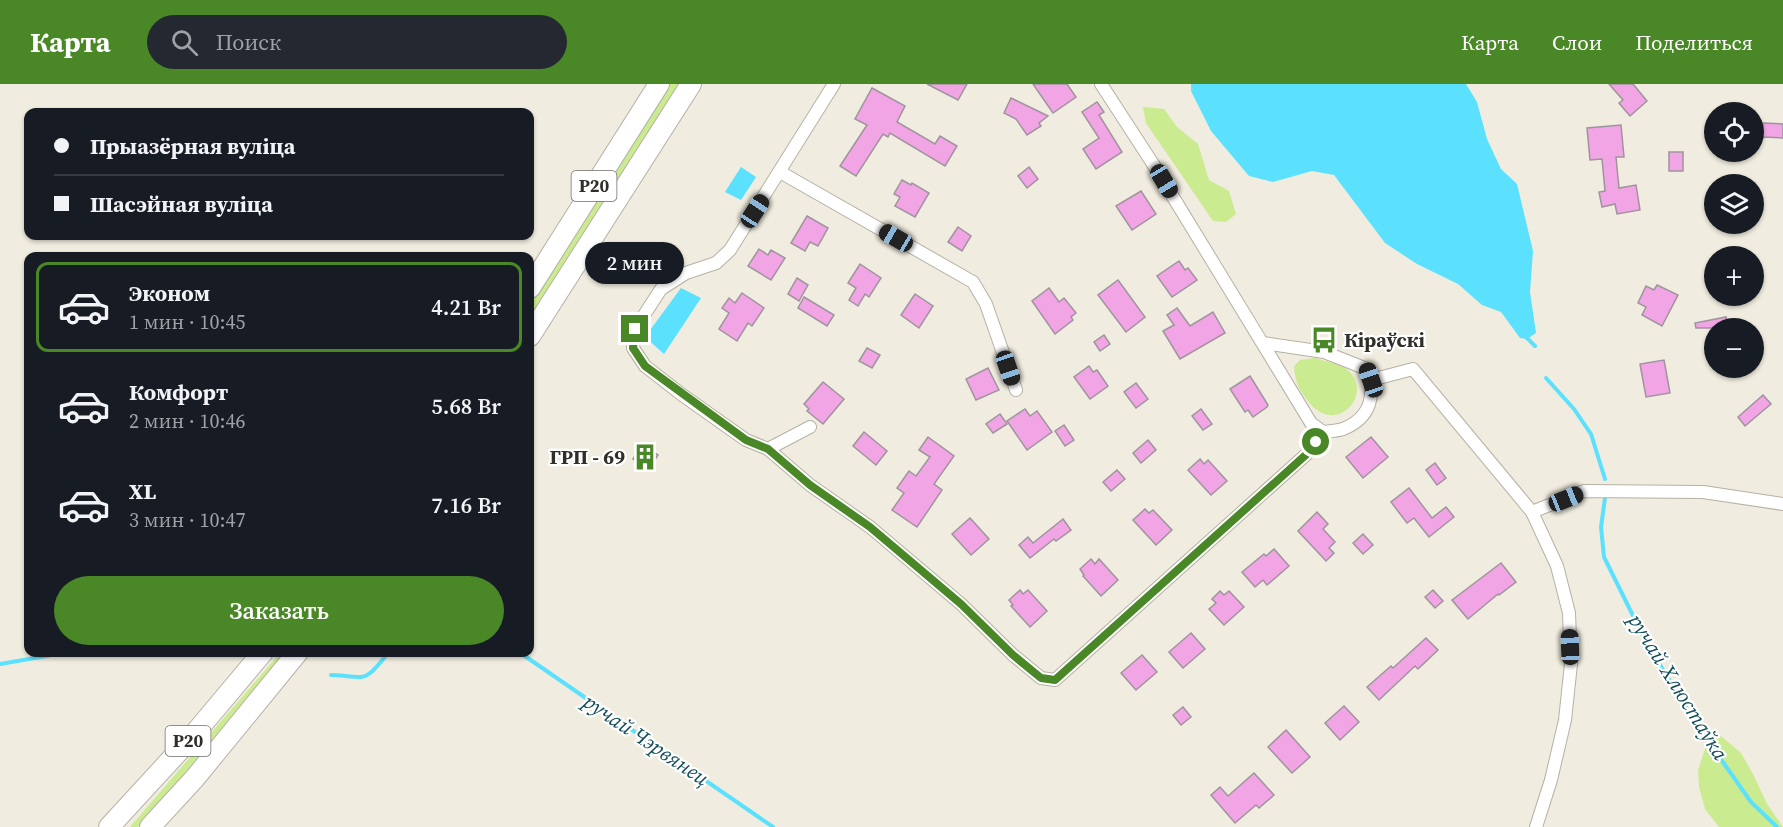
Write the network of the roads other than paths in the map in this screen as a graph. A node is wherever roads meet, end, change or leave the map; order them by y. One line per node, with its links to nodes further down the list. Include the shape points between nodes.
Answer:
1 (659, 84): 6 (main road, Р20)
2 (691, 84): 7 (main road, Р20)
3 (834, 84): 5 (street)
4 (1101, 84): 8 (street)
5 (780, 172): 10 (street, via 973,282 986,304); 13 (street, via 729,250 716,263 686,273 661,288 635,329 633,348 645,366 663,380 746,440)
6 (534, 282)
7 (534, 330)
8 (1263, 343): 9 (street, via 1324,352 1367,369); 12 (street, via 1311,423)
9 (1371, 380): 12 (street, via 1369,406 1360,418 1342,430); 15 (street, via 1413,369)
10 (1016, 390)
11 (810, 427): 13 (street)
12 (1323, 432): 13 (street, via 1309,452 1055,680 1041,678 870,527 810,485)
13 (768, 449)
14 (1783, 504): 15 (street, via 1703,492 1584,491)
15 (1532, 512): 20 (street, via 1557,566 1569,613 1571,664 1565,720)
16 (259, 657): 18 (main road, Р20)
17 (294, 657): 19 (main road, Р20)
18 (110, 827)
19 (150, 827)
20 (1536, 827)

